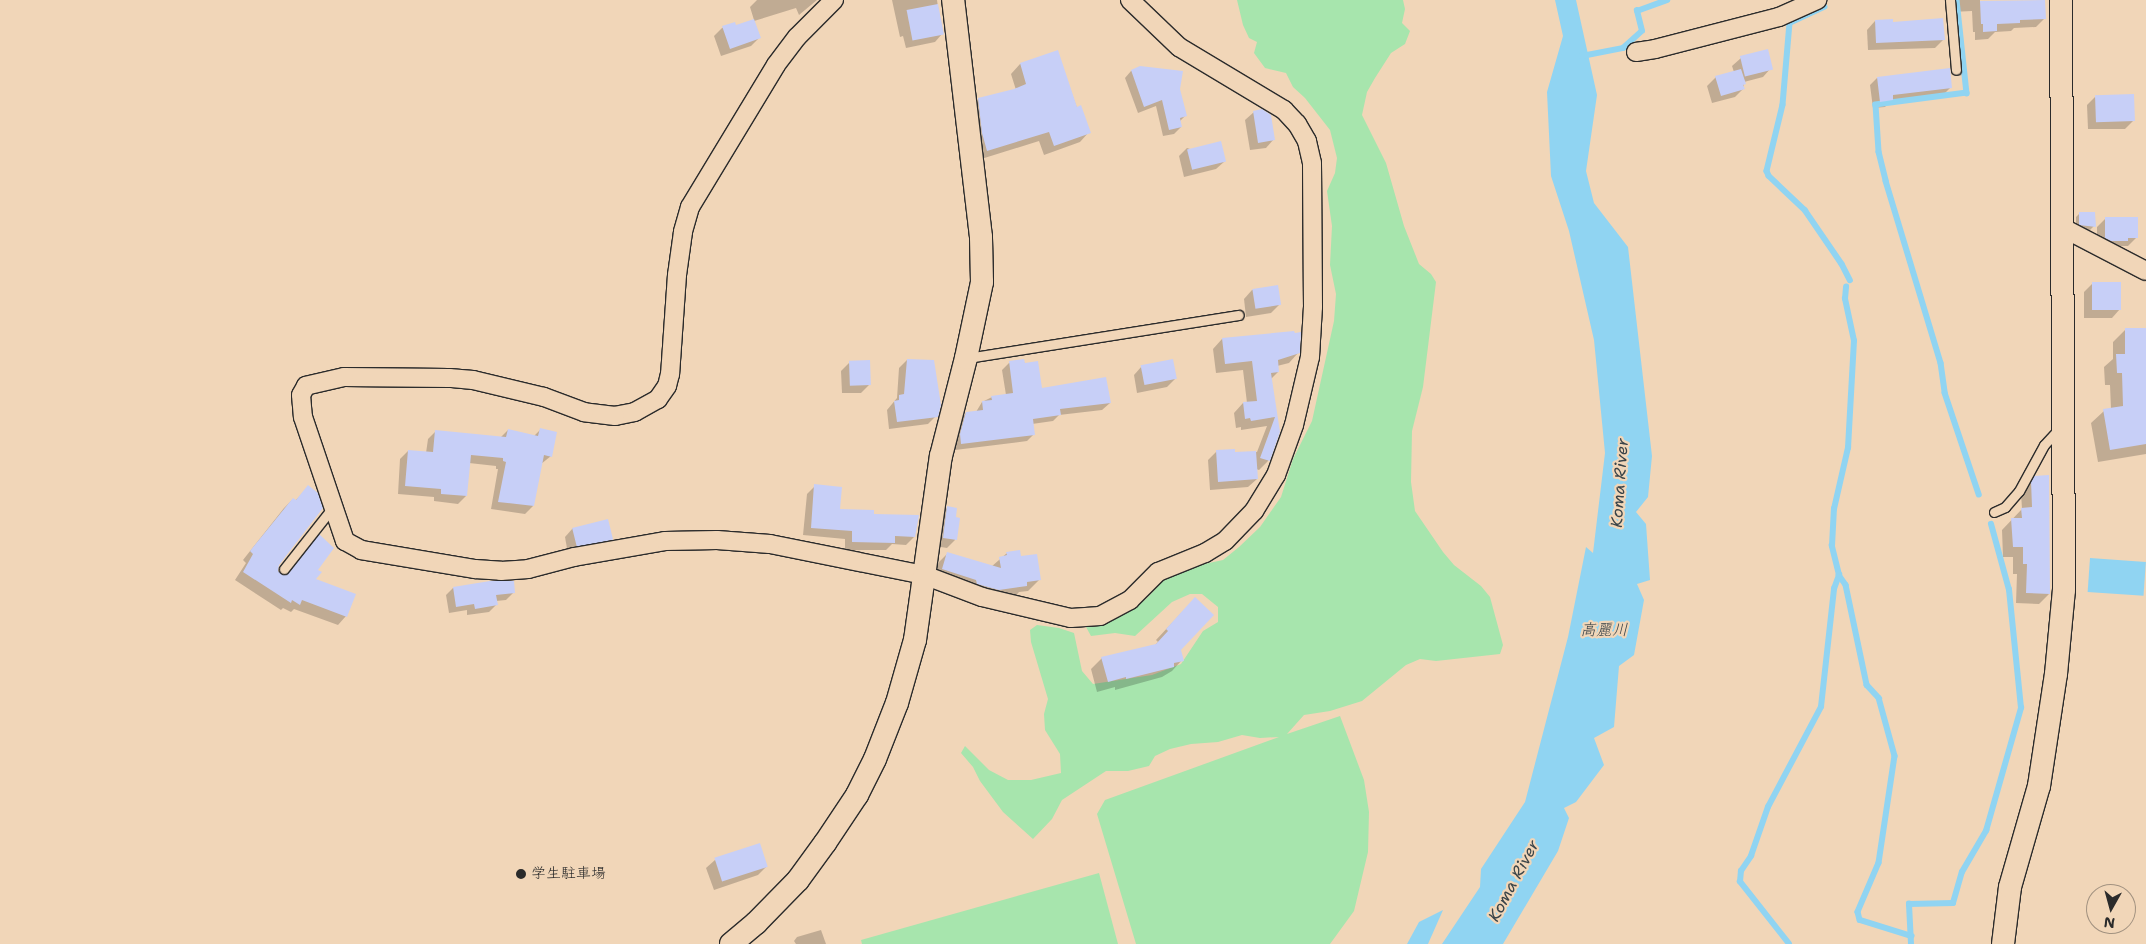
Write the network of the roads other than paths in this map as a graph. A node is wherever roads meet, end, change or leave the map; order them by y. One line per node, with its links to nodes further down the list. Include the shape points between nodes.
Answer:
1 (834, 0): 14 (street, via 797,37 776,65 690,207 677,275 670,374 658,399 635,412 615,416 584,412 544,397 474,380 344,377 306,386 301,395 303,417)
2 (952, 0): 12 (street, via 981,237 982,282)
3 (1130, 0): 17 (street, via 1179,47 1284,110 1307,141 1312,163 1313,307 1310,356 1294,425 1276,475 1243,525 1205,553 1158,572 1130,600 1100,616 1071,618 1025,609)
4 (1816, 0): 7 (street, via 1779,17)
5 (1950, 0): 8 (lane)
6 (2061, 0): 9 (street)
7 (1636, 52)
8 (1956, 70)
9 (2063, 228): 10 (street); 13 (street)
10 (2146, 271)
11 (1239, 314): 12 (lane)
12 (966, 358): 17 (street, via 941,456)
13 (2064, 424): 15 (lane, via 2044,446 2019,492 2005,507); 19 (street, via 2064,590 2056,674 2040,786 2010,886)
14 (333, 507): 16 (lane); 17 (street, via 346,541 361,550 475,570 528,568 665,541 716,540 770,544)
15 (1994, 512)
16 (284, 569)
17 (924, 575): 18 (street, via 915,640 898,703 875,759 856,795 798,880)
18 (731, 944)
19 (2003, 944)

